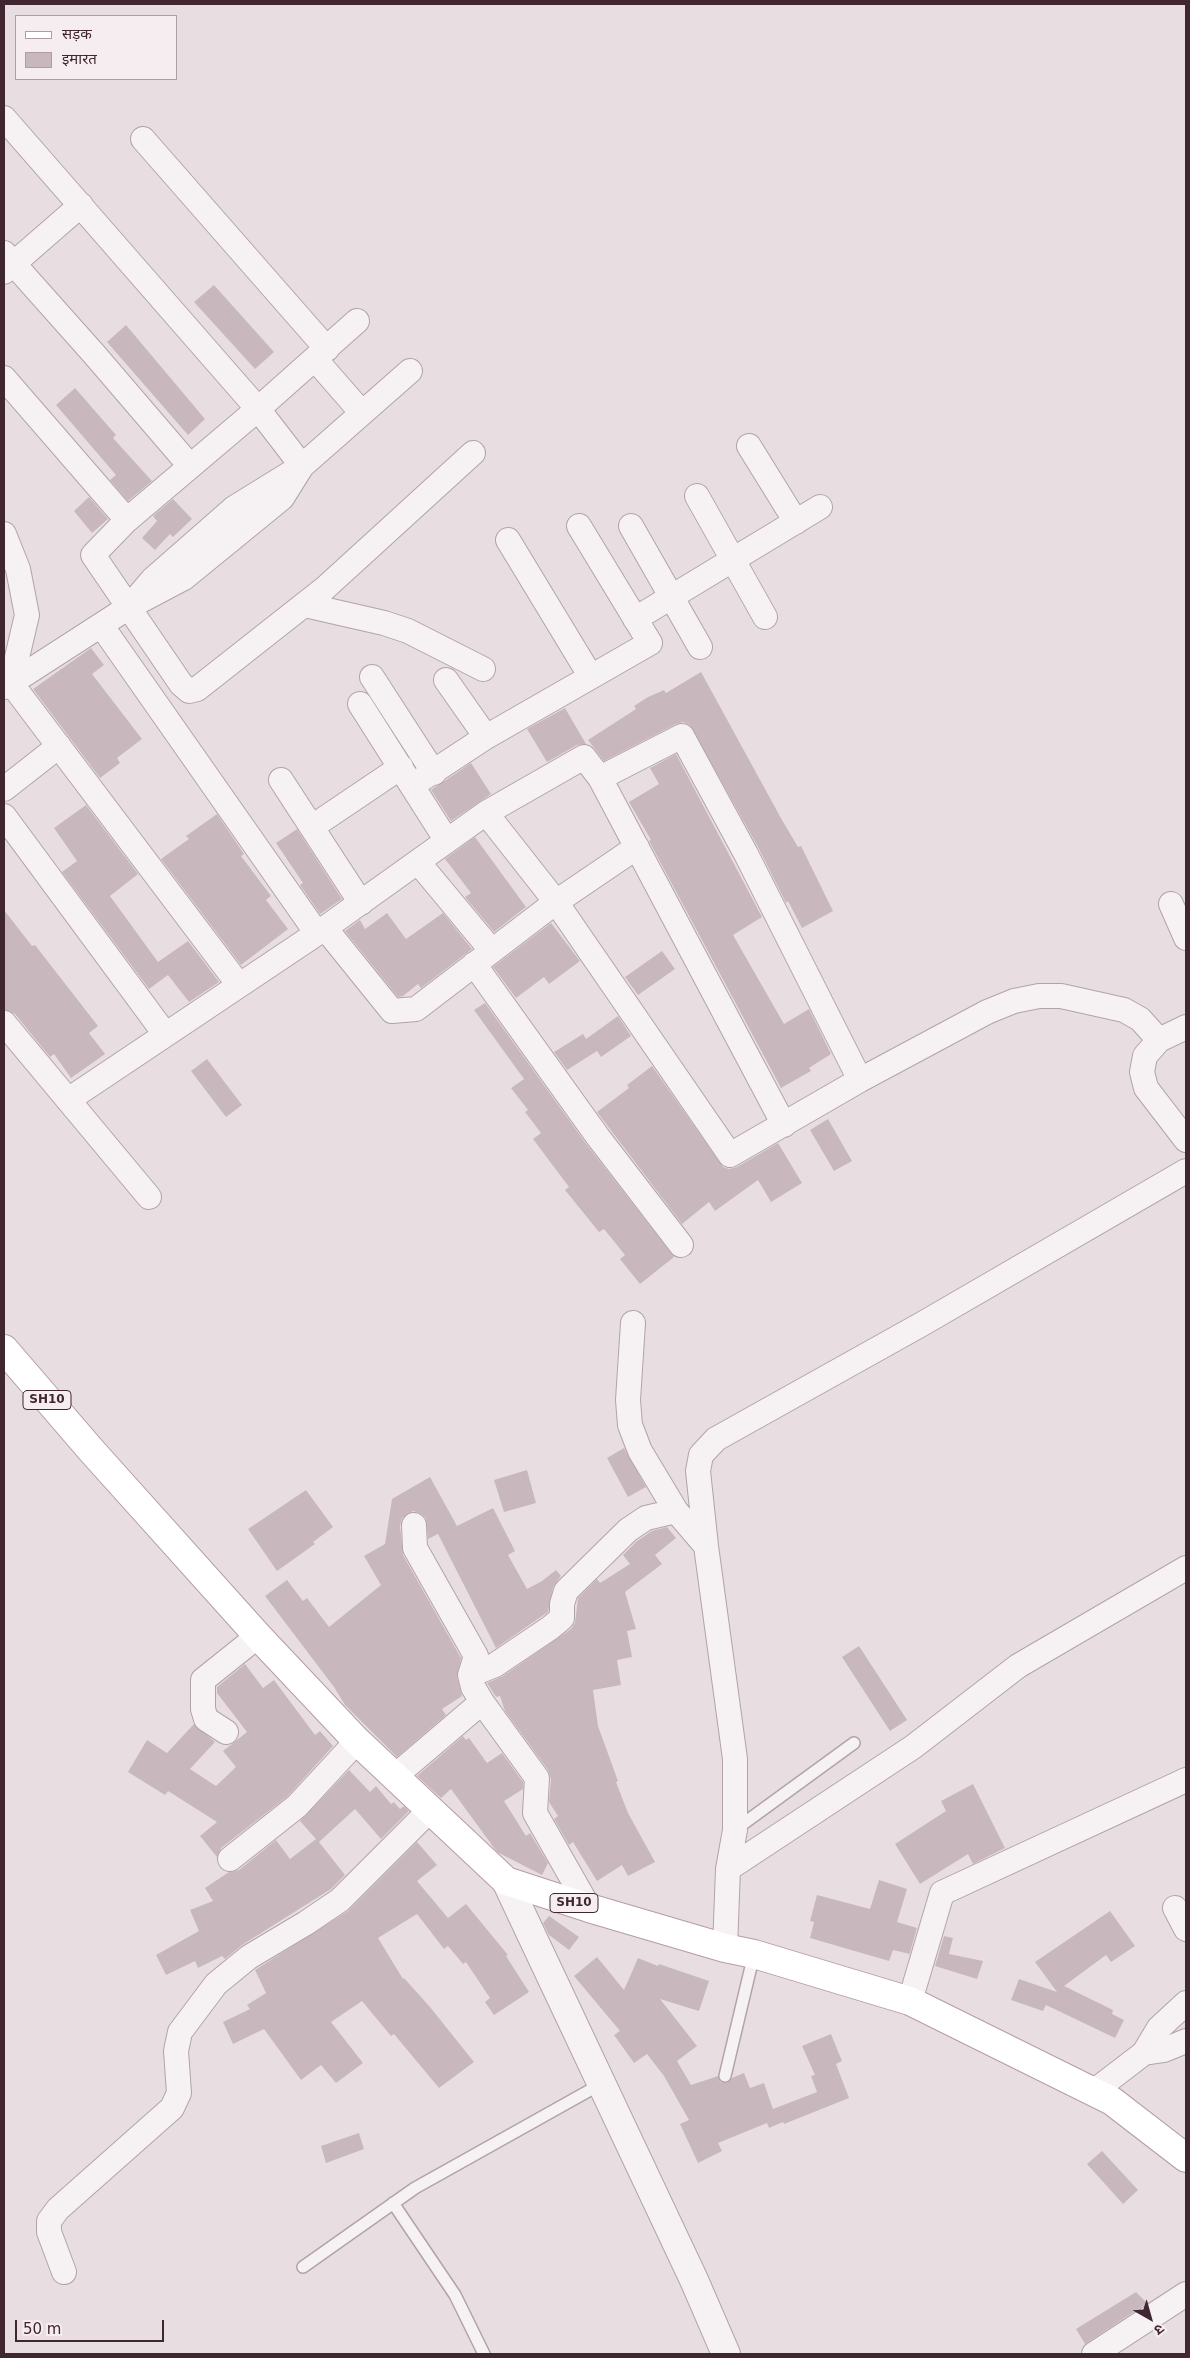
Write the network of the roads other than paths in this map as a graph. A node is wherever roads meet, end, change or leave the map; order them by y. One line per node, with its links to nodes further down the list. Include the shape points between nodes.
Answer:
1 (4, 118): 3 (street)
2 (143, 139): 6 (street)
3 (81, 205): 4 (street); 9 (street)
4 (7, 263): 13 (street)
5 (357, 321): 6 (street)
6 (321, 354): 9 (street); 10 (street)
7 (410, 371): 10 (street)
8 (4, 378): 17 (street)
9 (258, 409): 13 (street); 14 (street)
10 (362, 413): 14 (street)
11 (749, 446): 18 (street)
12 (473, 453): 25 (street)
13 (190, 466): 17 (street)
14 (302, 466): 26 (street, via 282,498 184,578)
15 (697, 496): 23 (street)
16 (820, 507): 18 (street)
17 (127, 520): 26 (street, via 93,555)
18 (796, 522): 23 (street)
19 (579, 526): 28 (street)
20 (632, 526): 24 (street)
21 (4, 534): 35 (street, via 18,569 28,615)
22 (508, 540): 33 (street)
23 (733, 560): 24 (street); 27 (street)
24 (672, 597): 28 (street); 30 (street)
25 (305, 605): 26 (street, via 197,689 189,691); 31 (street, via 408,630)
26 (129, 607): 29 (street)
27 (766, 617)
28 (635, 619): 33 (street, via 650,643)
29 (101, 625): 35 (street); 53 (street)
30 (700, 647)
31 (483, 669)
32 (372, 677): 39 (street)
33 (591, 677): 37 (street)
34 (446, 680): 37 (street)
35 (7, 685): 38 (street)
36 (360, 704): 40 (street)
37 (486, 737): 39 (street)
38 (60, 746): 43 (street); 56 (street)
39 (434, 772): 40 (street)
40 (407, 776): 46 (street); 47 (street)
41 (600, 778): 44 (street, via 584,757); 48 (street); 61 (street, via 682,736 746,854)
42 (281, 780): 46 (street)
43 (4, 789)
44 (486, 812): 47 (street); 50 (street)
45 (4, 816): 59 (street)
46 (312, 827): 51 (street)
47 (447, 840): 49 (street)
48 (636, 847): 50 (street); 63 (street)
49 (418, 862): 51 (street); 55 (street)
50 (556, 902): 55 (street); 63 (street, via 730,1155)
51 (361, 903): 53 (street)
52 (1171, 904): 54 (street)
53 (320, 930): 55 (street, via 392,1011 416,1009); 56 (street)
54 (1186, 938)
55 (483, 958): 67 (street, via 598,1137)
56 (239, 985): 59 (street)
57 (4, 1022): 62 (street)
58 (1186, 1027): 60 (street)
59 (165, 1034): 62 (street)
60 (1159, 1040): 61 (street, via 1140,1019 1124,1010 1061,996 1039,996 1014,1001 987,1012); 64 (street, via 1144,1056 1142,1072 1146,1088)
61 (860, 1080): 63 (street)
62 (68, 1100): 66 (street)
63 (784, 1125)
64 (1186, 1140)
65 (1186, 1171): 72 (street, via 716,1439 701,1455 698,1471)
66 (150, 1197)
67 (681, 1245)
68 (633, 1323): 70 (street, via 628,1400 630,1425 640,1450)
69 (4, 1349): 74 (main road, SH10)
70 (676, 1511): 72 (street); 75 (street, via 646,1518 628,1530 566,1591 562,1618 496,1665)
71 (414, 1525): 75 (street, via 415,1548 476,1656)
72 (706, 1546): 83 (street, via 736,1759)
73 (1186, 1568): 85 (street, via 1018,1666 913,1747)
74 (258, 1636): 77 (street, via 203,1680 206,1719); 78 (main road, SH10)
75 (470, 1675): 76 (street, via 473,1688)
76 (482, 1702): 80 (street); 87 (street, via 537,1778 535,1813)
77 (226, 1732)
78 (357, 1741): 80 (main road, SH10); 84 (street, via 297,1806)
79 (854, 1743): 83 (lane)
80 (394, 1777): 82 (main road, SH10)
81 (1185, 1783): 92 (street, via 942,1893)
82 (429, 1811): 86 (main road, SH10); 102 (street, via 340,1900 249,1957 216,1984 180,2032 176,2051 178,2093 172,2108 58,2209 49,2221 49,2232)
83 (734, 1830): 85 (street)
84 (230, 1859)
85 (728, 1868): 90 (street)
86 (506, 1881): 87 (main road, SH10); 97 (street)
87 (589, 1908): 90 (main road, SH10)
88 (1175, 1908): 89 (street)
89 (1186, 1929)
90 (724, 1948): 91 (main road, SH10)
91 (754, 1954): 92 (main road, SH10); 96 (lane)
92 (910, 2001): 98 (main road, SH10)
93 (1186, 2003): 95 (street, via 1159,2028)
94 (1186, 2041): 95 (street, via 1164,2050)
95 (1144, 2052): 98 (street)
96 (725, 2076)
97 (601, 2084): 100 (lane, via 454,2165); 105 (street)
98 (1093, 2092): 99 (main road, SH10, via 1112,2101)
99 (1186, 2158)
100 (393, 2203): 101 (lane); 104 (lane, via 455,2295)
101 (303, 2267)
102 (64, 2272)
103 (1186, 2294): 106 (street)
104 (484, 2354)
105 (726, 2354)
106 (1094, 2354)

